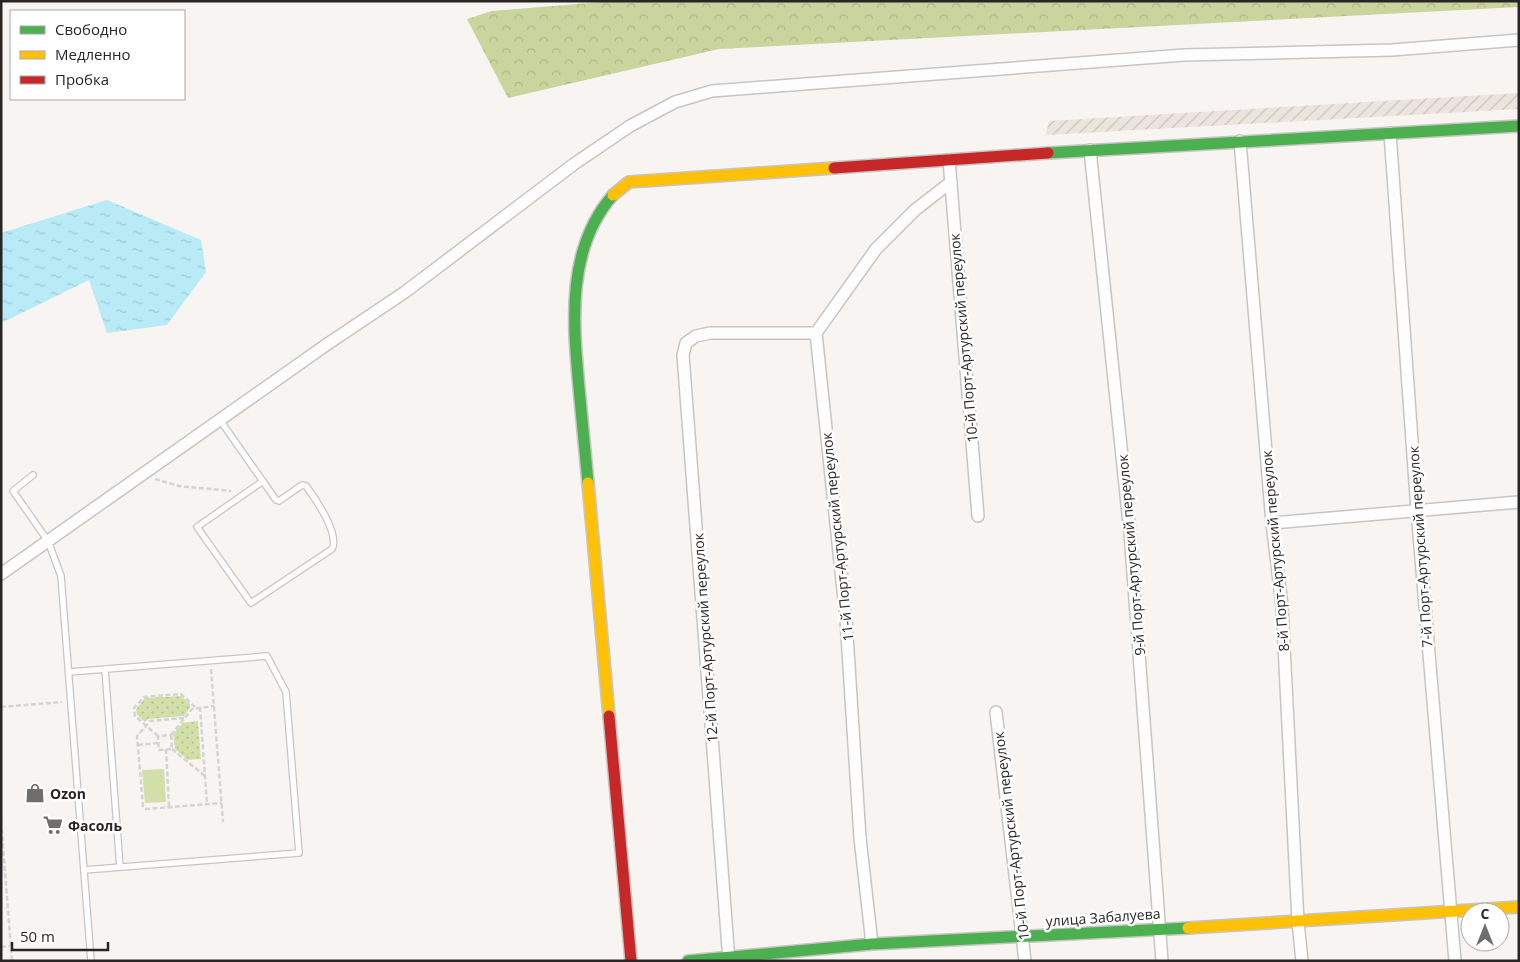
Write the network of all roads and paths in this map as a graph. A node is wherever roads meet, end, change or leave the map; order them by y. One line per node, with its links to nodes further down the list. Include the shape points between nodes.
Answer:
1 (1519, 40): 9 (street, via 1392,50 1184,55 692,96 656,111 574,164 405,292)
2 (1519, 126): 3 (street)
3 (1390, 133): 4 (street); 15 (street, 7-й Порт-Артурский переулок)
4 (1240, 142): 5 (street); 17 (street, 8-й Порт-Артурский переулок)
5 (1090, 150): 6 (street); 50 (street, 9-й Порт-Артурский переулок, via 1130,533)
6 (949, 160): 7 (street, 10-й Порт-Артурский переулок); 58 (street, via 629,182 611,194 585,239 578,270 573,323)
7 (951, 182): 8 (street, via 876,249); 16 (street, 10-й Порт-Артурский переулок)
8 (816, 333): 52 (street, 11-й Порт-Артурский переулок, via 846,619 860,838); 55 (street, 12-й Порт-Артурский переулок, via 710,332 686,343 683,355)
9 (220, 420): 12 (lane); 18 (street)
10 (32, 475): 18 (lane, via 13,491)
11 (151, 478): 13 (path, via 179,486)
12 (263, 481): 13 (lane); 13 (lane, via 278,501 302,485 306,486 323,511 334,546 251,603 197,527)
13 (246, 493)
14 (1519, 502): 15 (street)
15 (1417, 511): 17 (street); 48 (street, 7-й Порт-Артурский переулок)
16 (978, 516)
17 (1272, 523): 49 (street, 8-й Порт-Артурский переулок, via 1282,606)
18 (48, 541): 19 (street); 22 (lane, via 61,576)
19 (1, 574)
20 (211, 661): 21 (lane); 24 (path); 43 (lane, via 267,656 286,692 298,853)
21 (105, 669): 22 (lane); 43 (lane)
22 (68, 672): 23 (lane)
23 (71, 702): 25 (path); 44 (lane)
24 (214, 706): 27 (path); 38 (path)
25 (1, 707)
26 (195, 707): 27 (path); 29 (path); 30 (path, via 181,694 144,697 134,708 135,716)
27 (200, 707): 37 (path)
28 (996, 712): 51 (street, 10-й Порт-Артурский переулок)
29 (184, 718): 30 (path, via 150,721); 31 (path)
30 (146, 726): 32 (path); 34 (path, via 137,736)
31 (171, 735): 32 (path); 36 (path)
32 (158, 736): 33 (path)
33 (159, 743): 34 (path); 35 (path, via 159,750)
34 (138, 745): 40 (path, via 143,806 146,809)
35 (166, 749): 36 (path); 40 (path)
36 (172, 749): 37 (path)
37 (205, 776): 39 (path)
38 (222, 803): 39 (path); 42 (path)
39 (207, 804): 40 (path)
40 (169, 807)
41 (1, 821): 46 (path)
42 (223, 822)
43 (120, 867): 44 (lane)
44 (84, 870): 57 (lane)
45 (1, 893): 46 (path)
46 (7, 893): 53 (path)
47 (1519, 907): 48 (street, улица Забалуева)
48 (1450, 913): 49 (street, улица Забалуева); 63 (street, 7-й Порт-Артурский переулок)
49 (1298, 922): 50 (street, улица Забалуева); 62 (street, 8-й Порт-Артурский переулок)
50 (1159, 929): 51 (street, улица Забалуева); 61 (street, 9-й Порт-Артурский переулок)
51 (1023, 938): 52 (street, улица Забалуева); 60 (street, 10-й Порт-Артурский переулок)
52 (872, 944): 55 (street, улица Забалуева)
53 (11, 946): 54 (path); 56 (path)
54 (1, 947)
55 (729, 959): 59 (street, улица Забалуева)
56 (12, 961)
57 (91, 961)
58 (631, 961)
59 (688, 961)
60 (1025, 961)
61 (1162, 961)
62 (1302, 961)
63 (1455, 961)

